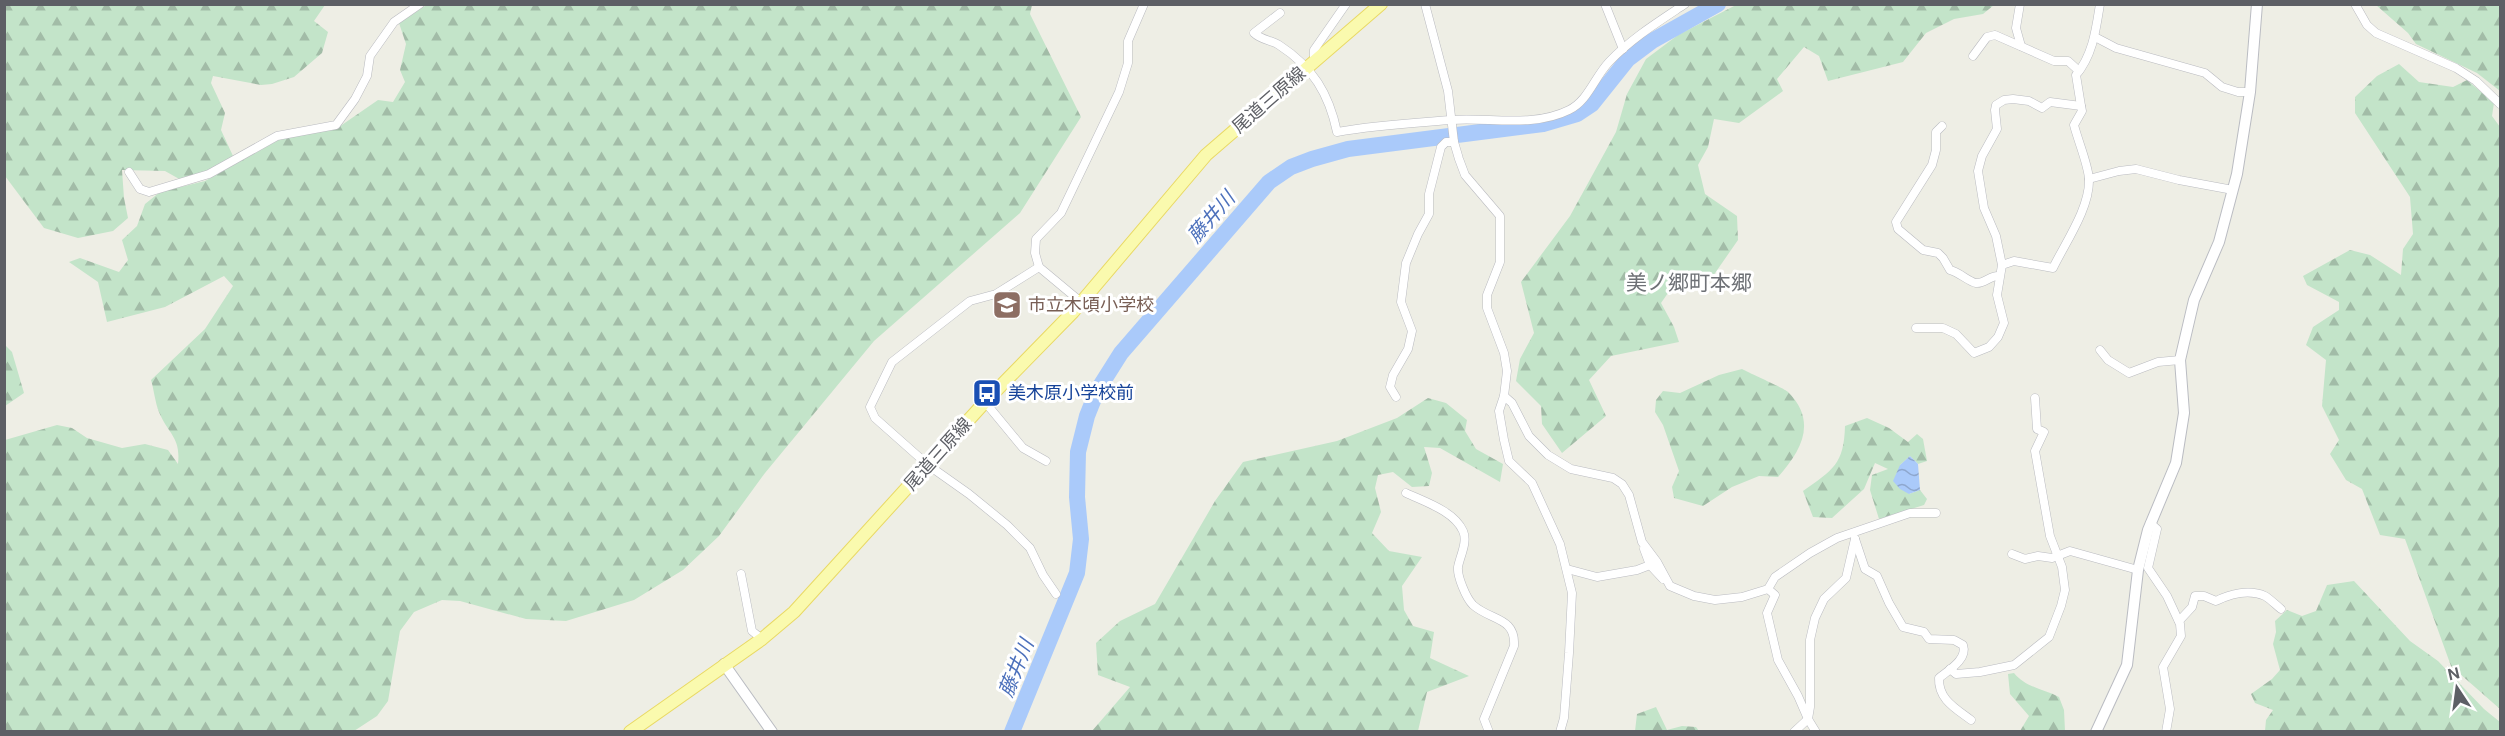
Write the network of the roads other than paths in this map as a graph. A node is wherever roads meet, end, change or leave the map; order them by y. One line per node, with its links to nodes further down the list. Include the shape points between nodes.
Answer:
1 (420, 4): 25 (street, via 394,22 370,56 367,76 336,125 277,136 209,174 149,192 140,189)
2 (1144, 4): 29 (street, via 1128,41 1128,63 1119,92 1061,213 1036,239)
3 (1346, 4): 17 (street, via 1314,50)
4 (1381, 4): 17 (main road, 尾道三原線)
5 (1425, 4): 22 (street)
6 (1605, 4): 15 (street)
7 (1685, 4): 15 (street, via 1639,33)
8 (2020, 4): 14 (street, via 2016,28)
9 (2100, 4): 13 (street)
10 (2257, 4): 19 (street)
11 (2355, 4): 20 (street, via 2376,33 2456,68)
12 (1280, 13): 17 (street, via 1254,33)
13 (2095, 37): 18 (street); 19 (street, via 2116,48 2205,73 2222,87)
14 (2021, 46): 16 (street, via 1995,35 1988,37); 18 (street, via 2054,61 2068,61)
15 (1623, 49): 22 (street, via 1595,78 1582,102 1567,111 1537,120)
16 (1973, 56)
17 (1310, 64): 22 (street, via 1332,106 1337,132 1384,124); 31 (main road, 尾道三原線, via 1206,154)
18 (2079, 71): 21 (street, via 2076,75)
19 (2250, 92): 27 (street)
20 (2500, 104)
21 (2081, 106): 26 (street, via 2074,125); 28 (street, via 2050,102 2042,108 2013,99 1996,105 1997,129 1978,171 1984,208 1996,236)
22 (1452, 120): 24 (street)
23 (1942, 126): 30 (street, via 1936,132 1932,165 1896,222 1898,229 1923,250 1944,258 1950,270 1973,282)
24 (1454, 142): 35 (street, via 1465,175 1500,216 1500,262 1487,295 1487,308 1504,353); 36 (street, via 1441,147 1429,194 1429,214 1406,263 1401,302 1412,331 1390,387)
25 (129, 172)
26 (2089, 179): 27 (street, via 2136,169); 28 (street, via 2077,227 2053,268 2014,261)
27 (2234, 190): 34 (street, via 2219,242 2193,300)
28 (2002, 265): 30 (street)
29 (1039, 267): 31 (street); 40 (street, via 996,294 970,301 891,362 870,407 875,418)
30 (1999, 276): 32 (street, via 1997,295 2004,323 1989,347 1974,353 1956,334 1942,328)
31 (1082, 302): 38 (main road, 尾道三原線)
32 (1916, 328)
33 (2100, 350): 34 (street, via 2129,373 2158,362)
34 (2180, 360): 43 (street, via 2184,413 2176,463)
35 (1504, 396): 45 (street, via 1512,403 1529,436 1548,455 1571,469 1622,483); 49 (street, via 1499,411 1509,460 1532,483)
36 (1396, 397)
37 (2035, 398): 47 (street, via 2037,429 2044,432 2035,451 2038,476 2050,536)
38 (985, 402): 39 (street, via 1023,448); 40 (main road, 尾道三原線)
39 (1046, 461)
40 (928, 465): 54 (street, via 969,494 1030,548); 57 (main road, 尾道三原線, via 794,612)
41 (1406, 493): 64 (street, via 1450,516 1463,531 1464,546 1457,570 1468,598 1473,605 1511,627 1515,636 1484,719)
42 (1936, 513): 44 (street, via 1910,513)
43 (2150, 523): 50 (street); 56 (street, via 2157,529 2148,568)
44 (1854, 535): 53 (street, via 1810,553 1775,577); 59 (street, via 1865,569 1878,576 1903,627 1924,632 1929,639 1954,640 1963,645 1963,657); 60 (street, via 1846,578 1824,599 1815,618 1810,640)
45 (1642, 542): 48 (street); 52 (street)
46 (2012, 554): 47 (street, via 2025,559)
47 (2058, 555): 50 (street, via 2070,551); 59 (street, via 2065,590 2049,637 2014,665 1956,674)
48 (1650, 565): 49 (street, via 1597,577); 52 (street)
49 (1567, 569): 65 (street, via 1572,616)
50 (2138, 570): 68 (street, via 2127,665)
51 (741, 574): 57 (street, via 752,631)
52 (1670, 586): 53 (street, via 1715,600)
53 (1768, 589): 60 (street, via 1775,595 1767,613 1778,660)
54 (1056, 594)
55 (2281, 609): 56 (street, via 2264,596 2253,594 2230,593 2216,601 2195,596)
56 (2179, 621): 69 (street, via 2181,636 2163,667 2170,710)
57 (762, 639): 58 (main road, 尾道三原線)
58 (724, 664): 62 (main road, 尾道三原線); 63 (street)
59 (1950, 669): 61 (street, via 1939,678 1939,687 1945,700)
60 (1808, 719): 66 (street); 67 (street)
61 (1971, 720)
62 (630, 732)
63 (772, 732)
64 (1489, 732)
65 (1560, 732)
66 (1794, 732)
67 (1816, 732)
68 (2096, 732)
69 (2166, 732)

